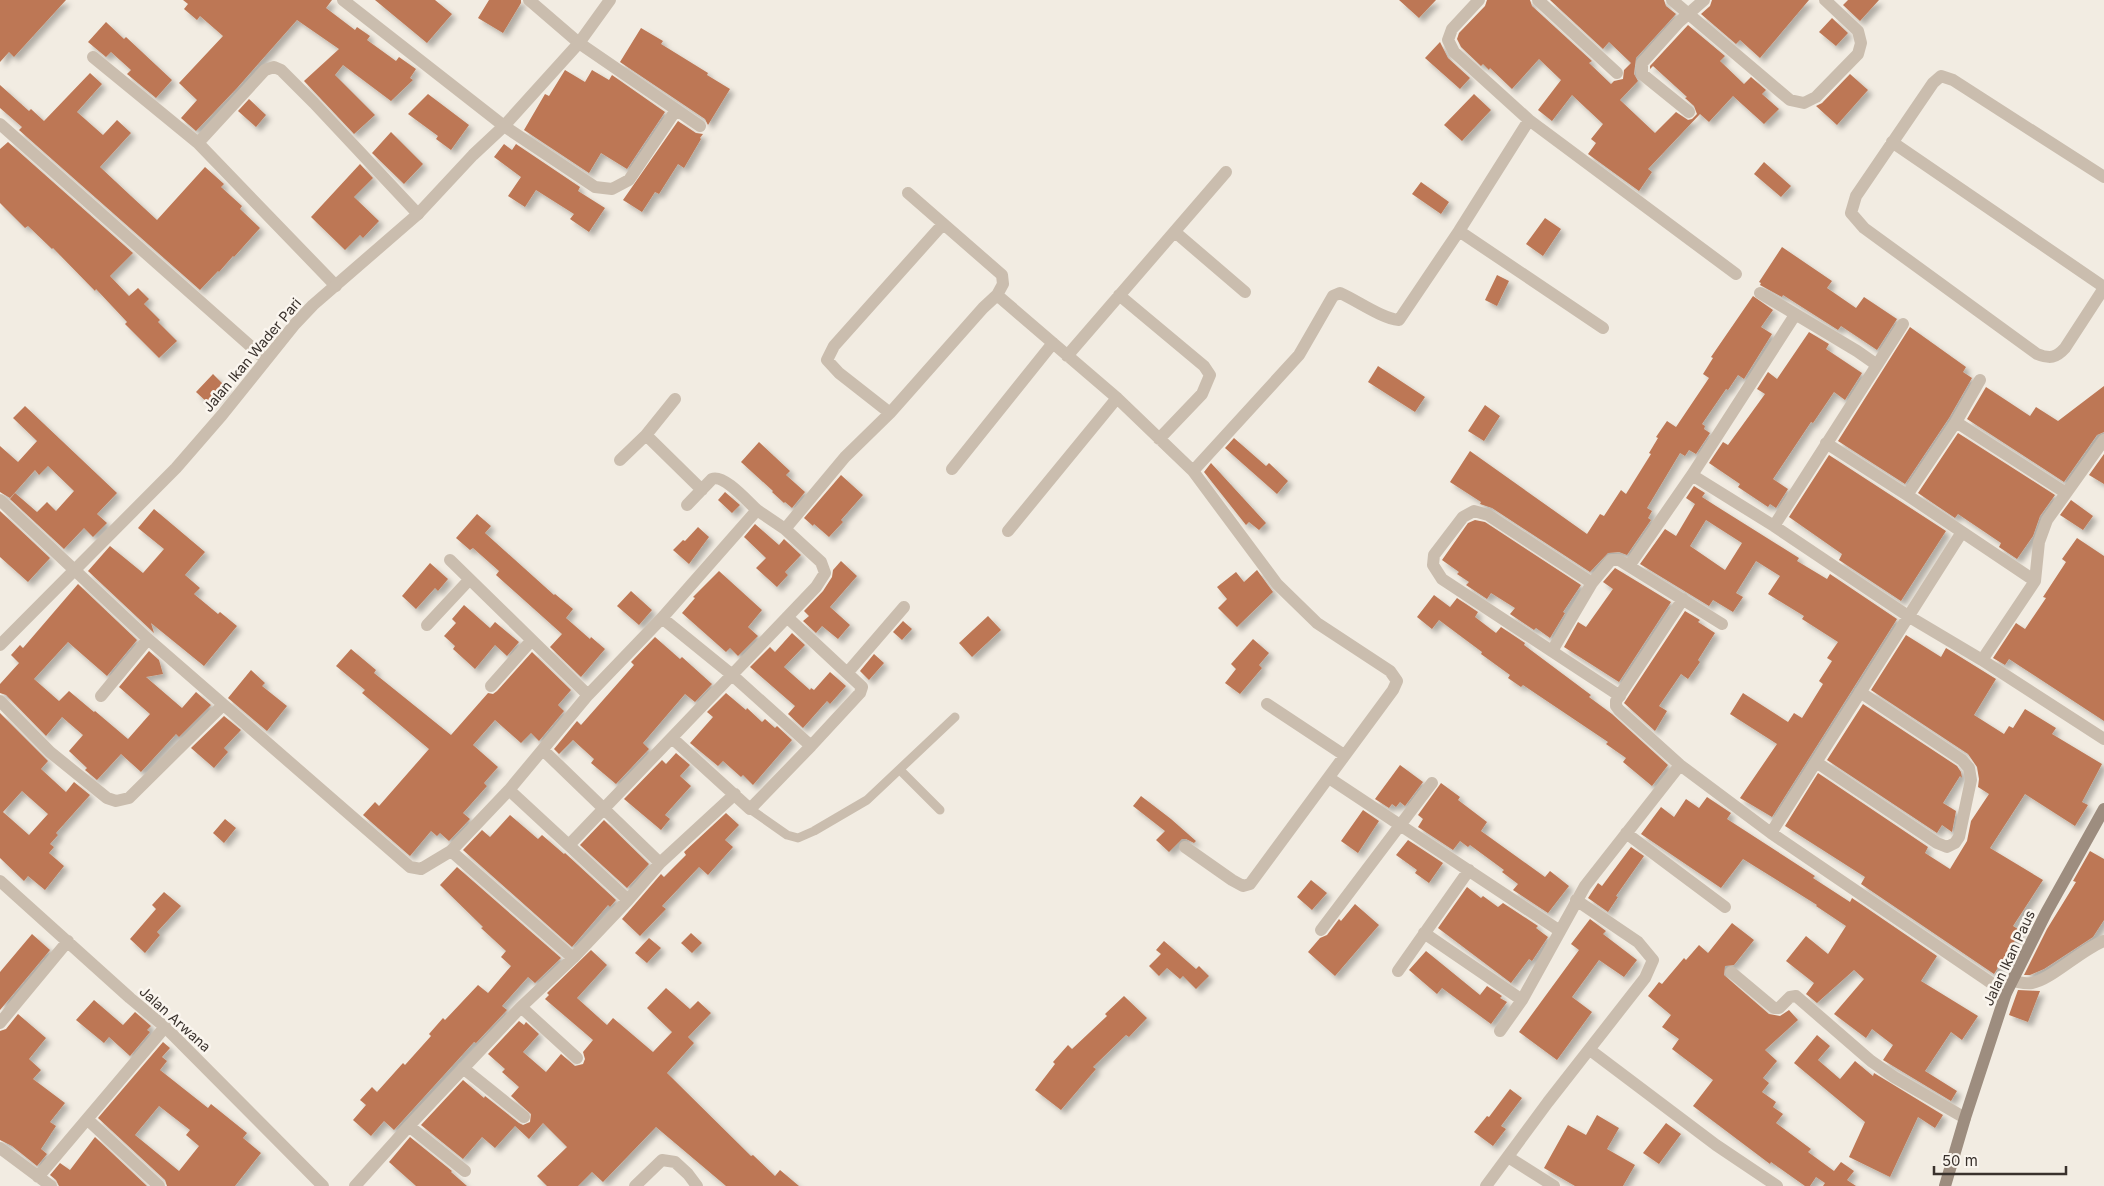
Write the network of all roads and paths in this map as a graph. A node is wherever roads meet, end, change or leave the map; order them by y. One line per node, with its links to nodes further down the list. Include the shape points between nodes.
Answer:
1 (343, 0): 17 (street)
2 (529, 0): 10 (street)
3 (610, 0): 10 (street, Jalan Ikan Wader Pari)
4 (1479, 0): 15 (street, via 1452,29 1448,40 1454,52)
5 (1538, 0): 12 (street)
6 (1672, 0): 9 (street)
7 (1704, 0): 9 (street)
8 (1825, 0): 9 (street, via 1858,31 1862,44 1858,54 1816,97 1804,103 1790,100)
9 (1690, 15): 14 (street, via 1679,22 1641,68 1642,74)
10 (579, 43): 13 (street); 17 (street, Jalan Ikan Wader Pari)
11 (93, 57): 20 (street)
12 (1617, 73)
13 (676, 110): 17 (street, via 629,180 612,189 594,187); 18 (street)
14 (1689, 112)
15 (1529, 120): 26 (street); 28 (street)
16 (0, 124): 40 (street)
17 (504, 126): 24 (street, Jalan Ikan Wader Pari)
18 (700, 126)
19 (1892, 142): 22 (street, via 1932,83 1941,76 1954,80); 30 (street); 30 (street, via 1856,196 1851,213 1864,228 2037,354 2048,358 2058,356)
20 (198, 143): 24 (street, via 265,70 274,67 314,103); 29 (street)
21 (1226, 172): 27 (street)
22 (2104, 177)
23 (908, 193): 25 (street)
24 (418, 214): 29 (street, Jalan Ikan Wader Pari)
25 (942, 224): 33 (street, via 1002,275 1003,284); 45 (street, via 834,346 827,360)
26 (1459, 231): 37 (street); 53 (street, via 1398,320 1388,319 1340,293 1333,296 1299,355)
27 (1175, 232): 31 (street); 34 (street)
28 (1736, 274)
29 (336, 286): 40 (street, Jalan Ikan Wader Pari, via 313,305)
30 (2104, 288)
31 (1245, 292)
32 (1760, 293): 35 (street)
33 (997, 295): 38 (street); 45 (street)
34 (1119, 295): 39 (street); 48 (street, via 1204,366 1210,375 1202,394)
35 (1795, 315): 41 (street); 54 (street)
36 (1903, 324): 41 (street)
37 (1603, 328)
38 (1053, 343): 39 (street); 52 (street)
39 (1067, 356): 43 (street)
40 (266, 359): 67 (street, Jalan Ikan Wader Pari, via 176,468)
41 (1877, 365): 50 (street)
42 (1980, 380): 46 (street)
43 (1117, 398): 48 (street); 63 (street)
44 (675, 399): 47 (street)
45 (890, 414): 62 (street, via 845,457)
46 (1956, 422): 56 (street); 57 (street)
47 (646, 435): 51 (street); 55 (street)
48 (1159, 440): 53 (street)
49 (2104, 440): 56 (street)
50 (1826, 444): 57 (street); 61 (street)
51 (620, 460)
52 (952, 469)
53 (1193, 471): 98 (street, via 1278,584 1317,623 1390,671 1397,681)
54 (1692, 475): 61 (street); 66 (street)
55 (702, 490): 59 (street); 60 (street, via 712,478 720,478)
56 (2066, 493): 69 (street, via 2047,520 2039,542)
57 (1907, 495): 64 (street)
58 (0, 500): 67 (street)
59 (688, 505)
60 (757, 510): 62 (street); 75 (street)
61 (1774, 526): 73 (street)
62 (785, 529): 74 (street, via 821,562 825,573)
63 (1008, 531)
64 (1962, 532): 69 (street); 73 (street)
65 (450, 560): 68 (street)
66 (1629, 566): 70 (street, via 1619,560 1611,560); 71 (street)
67 (74, 572): 78 (street); 80 (street, Jalan Ikan Wader Pari)
68 (469, 580): 76 (street); 79 (street)
69 (2035, 581): 82 (street)
70 (1592, 584): 81 (street); 81 (street, via 1488,515 1474,510 1463,517 1434,555 1433,565 1442,578)
71 (1683, 600): 77 (street); 89 (street)
72 (904, 607): 83 (street)
73 (1908, 616): 82 (street); 86 (street)
74 (787, 617): 83 (street); 84 (street)
75 (662, 618): 84 (street); 87 (street)
76 (427, 624)
77 (1722, 624)
78 (148, 639): 88 (street); 92 (street)
79 (531, 641): 85 (street); 87 (street)
80 (0, 645)
81 (1552, 651): 89 (street)
82 (1982, 660): 95 (street)
83 (848, 672): 96 (street, via 862,687 860,693)
84 (731, 674): 94 (street); 96 (street)
85 (491, 686)
86 (1860, 692): 99 (street); 99 (street, via 1962,760 1969,768 1972,780 1959,837 1947,847 1937,843)
87 (588, 695): 97 (street)
88 (101, 696)
89 (1620, 696): 100 (street, via 1616,706 1619,710)
90 (0, 701): 92 (street, via 50,752 99,792 116,801 129,798)
91 (1267, 704): 98 (street)
92 (223, 705): 115 (street, via 410,867 421,869)
93 (955, 717): 101 (lane)
94 (672, 738): 105 (street); 106 (street)
95 (2104, 739)
96 (811, 746): 107 (street)
97 (543, 750): 104 (street); 106 (street)
98 (1344, 755): 102 (street)
99 (1816, 762): 112 (street)
100 (1680, 765): 111 (street); 112 (street)
101 (900, 770): 107 (lane, via 867,800 798,838 787,835); 109 (lane)
102 (1329, 778): 110 (street); 114 (street, via 1250,884 1243,886 1232,880)
103 (1432, 783): 110 (street)
104 (509, 790): 113 (street); 115 (street)
105 (735, 794): 107 (street); 116 (street)
106 (603, 808): 113 (street); 116 (street)
107 (750, 809)
108 (2104, 809): 130 (main road, Jalan Ikan Paus)
109 (940, 810)
110 (1401, 826): 117 (street); 122 (street)
111 (1626, 833): 120 (street); 121 (street)
112 (1771, 833): 131 (street)
113 (568, 845): 119 (street)
114 (1185, 847)
115 (451, 851): 127 (street)
116 (660, 863): 119 (street)
117 (1470, 870): 123 (street); 124 (street)
118 (0, 881): 125 (street, Jalan Arwana)
119 (628, 900): 127 (street)
120 (1576, 900): 123 (street); 137 (street, via 1638,942 1653,960 1645,978)
121 (1725, 907)
122 (1321, 930)
123 (1560, 931): 132 (street)
124 (1424, 933): 128 (street); 132 (street)
125 (68, 941): 134 (street); 135 (street, Jalan Arwana)
126 (2104, 941): 130 (street, via 2040,981 2027,984)
127 (573, 958): 133 (street)
128 (1398, 971)
129 (1731, 972): 141 (street, via 1774,1008 1796,996 1871,1061)
130 (2013, 980): 131 (main road, Jalan Ikan Paus)
131 (2006, 993): 141 (main road, Jalan Ikan Paus)
132 (1522, 1000): 136 (street)
133 (521, 1007): 138 (street); 139 (street)
134 (0, 1024)
135 (165, 1027): 142 (street); 148 (street, Jalan Arwana)
136 (1500, 1031)
137 (1590, 1050): 145 (street); 156 (street, via 1716,1145)
138 (577, 1058)
139 (463, 1068): 140 (street); 143 (street)
140 (524, 1117)
141 (1965, 1118): 157 (main road, Jalan Ikan Paus)
142 (87, 1119): 147 (street); 150 (street)
143 (409, 1126): 146 (street); 151 (street)
144 (0, 1148): 147 (street)
145 (1508, 1156): 154 (street); 155 (street)
146 (465, 1170)
147 (38, 1176): 149 (street)
148 (320, 1185)
149 (51, 1186)
150 (159, 1186)
151 (355, 1186)
152 (635, 1186): 153 (street, via 662,1160 675,1162)
153 (697, 1186)
154 (1486, 1186)
155 (1554, 1186)
156 (1777, 1186)
157 (1945, 1186)

